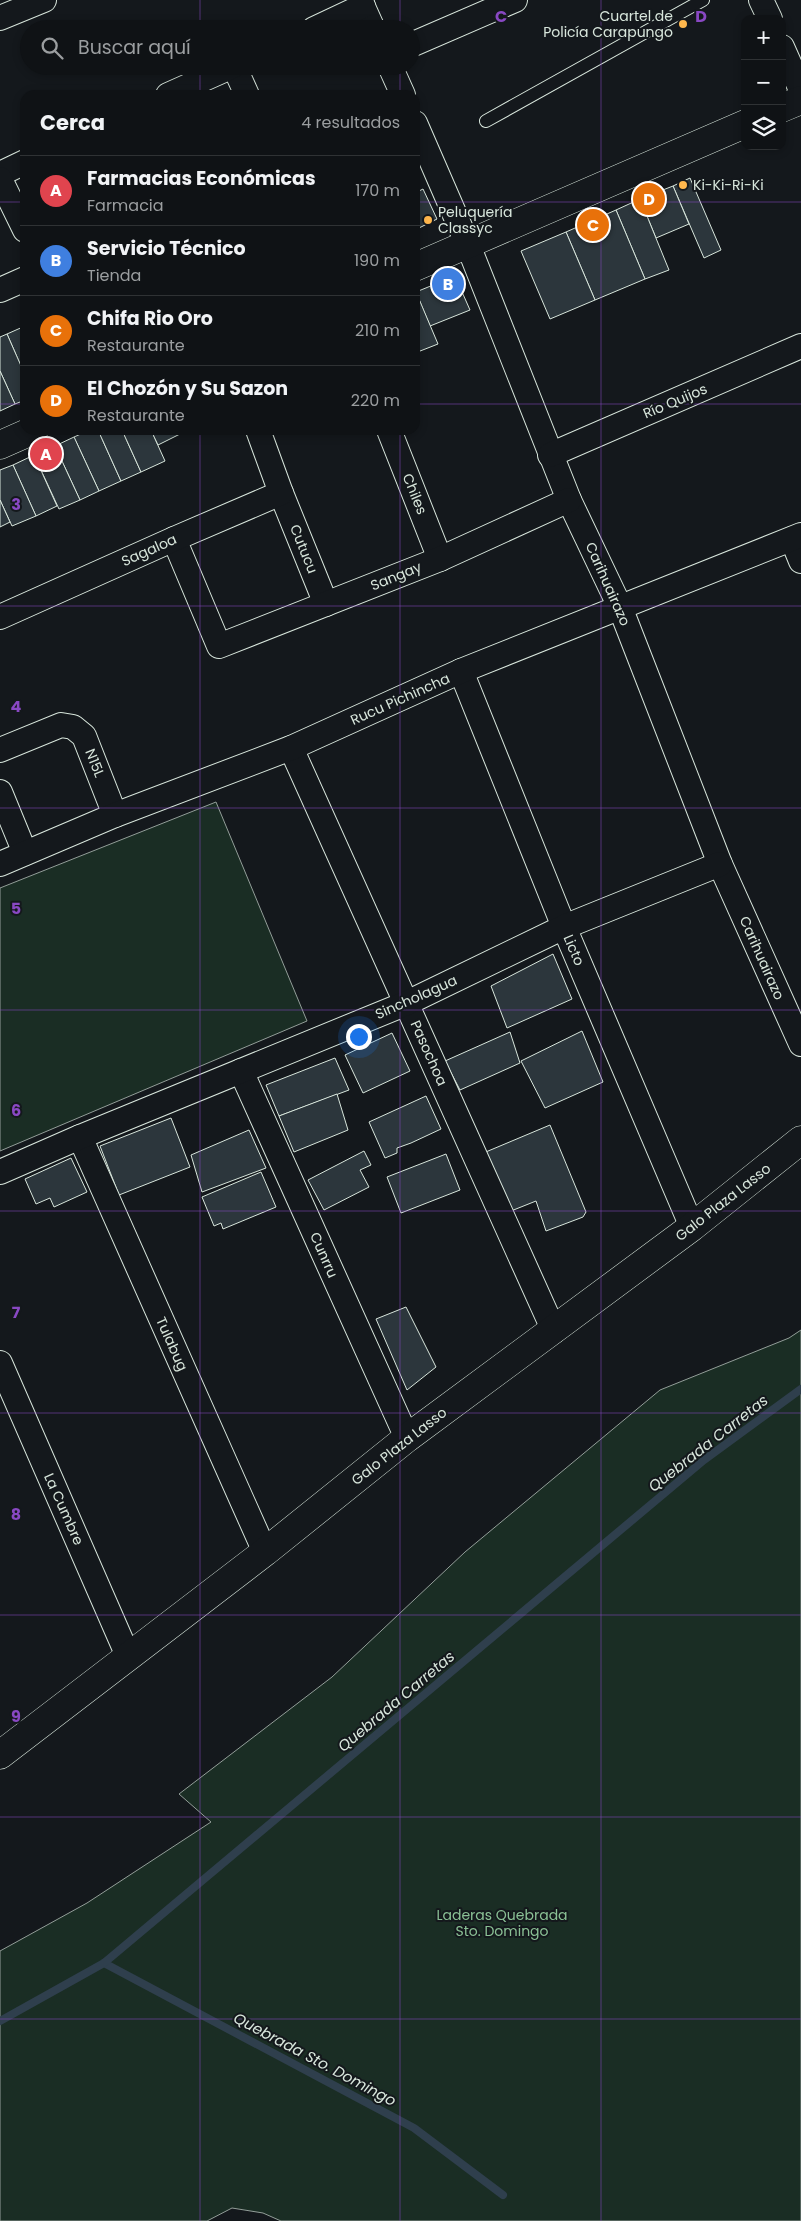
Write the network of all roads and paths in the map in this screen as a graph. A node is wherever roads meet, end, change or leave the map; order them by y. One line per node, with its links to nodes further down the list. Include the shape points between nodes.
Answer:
1 (44, 0): 7 (street)
2 (515, 0): 10 (street)
3 (703, 0): 21 (lane)
4 (762, 0): 6 (street)
5 (362, 3): 8 (street); 9 (street)
6 (768, 15)
7 (0, 18)
8 (331, 20)
9 (369, 20)
10 (420, 41)
11 (786, 56): 18 (street)
12 (214, 75): 15 (street)
13 (238, 75): 16 (street)
14 (394, 75): 17 (street)
15 (179, 90)
16 (245, 90)
17 (401, 90)
18 (801, 90)
19 (801, 100): 20 (street)
20 (786, 106)
21 (486, 122)
22 (741, 126): 28 (street)
23 (420, 134): 28 (street, Carihuairazo)
24 (20, 164): 25 (street)
25 (0, 174)
26 (0, 180): 27 (street)
27 (20, 220)
28 (468, 244): 29 (street); 37 (street, Carihuairazo)
29 (420, 265)
30 (20, 281): 31 (street)
31 (0, 290)
32 (801, 346): 37 (street, Río Quijos)
33 (22, 435): 36 (street)
34 (260, 435): 38 (street, Cutucu)
35 (391, 435): 42 (street, Chiles)
36 (0, 444)
37 (550, 455): 39 (street, Carihuairazo)
38 (278, 484): 41 (street, Sagaloa); 44 (street, Cutucu)
39 (569, 500): 42 (street, Sangay); 45 (street, Carihuairazo)
40 (796, 537): 43 (street); 45 (street, Rucu Pichincha)
41 (174, 539): 44 (street, Sangay, via 219,646); 46 (street, Sagaloa)
42 (440, 559): 44 (street, Sangay)
43 (801, 561)
44 (326, 604)
45 (620, 608): 47 (street, Rucu Pichincha); 54 (street, Carihuairazo)
46 (0, 617)
47 (461, 671): 48 (street, Rucu Pichincha); 55 (street, Licto)
48 (291, 748): 51 (street, Rucu Pichincha); 56 (street, Pasochoa)
49 (0, 750): 51 (street, N15L, via 61,725 73,727 84,736)
50 (0, 792): 52 (street)
51 (116, 815): 52 (street, Rucu Pichincha)
52 (25, 853): 53 (street, Rucu Pichincha)
53 (0, 864)
54 (720, 864): 55 (street, Sincholagua); 57 (street, Carihuairazo)
55 (564, 927): 56 (street, Sincholagua); 62 (street, Licto)
56 (407, 1003): 58 (street, Sincholagua); 63 (street, Pasochoa)
57 (801, 1044)
58 (241, 1071): 59 (street, Sincholagua); 65 (street, Cunrru)
59 (80, 1137): 61 (street, Sincholagua); 66 (street, Tulabug)
60 (801, 1140): 62 (street, Galo Plaza Lasso)
61 (0, 1172)
62 (692, 1227): 63 (street, Galo Plaza Lasso)
63 (554, 1331): 65 (street, Galo Plaza Lasso)
64 (0, 1363): 67 (street, La Cumbre)
65 (407, 1438): 66 (street, Galo Plaza Lasso)
66 (265, 1552): 67 (street, Galo Plaza Lasso)
67 (128, 1656): 68 (street, Galo Plaza Lasso)
68 (0, 1755)

